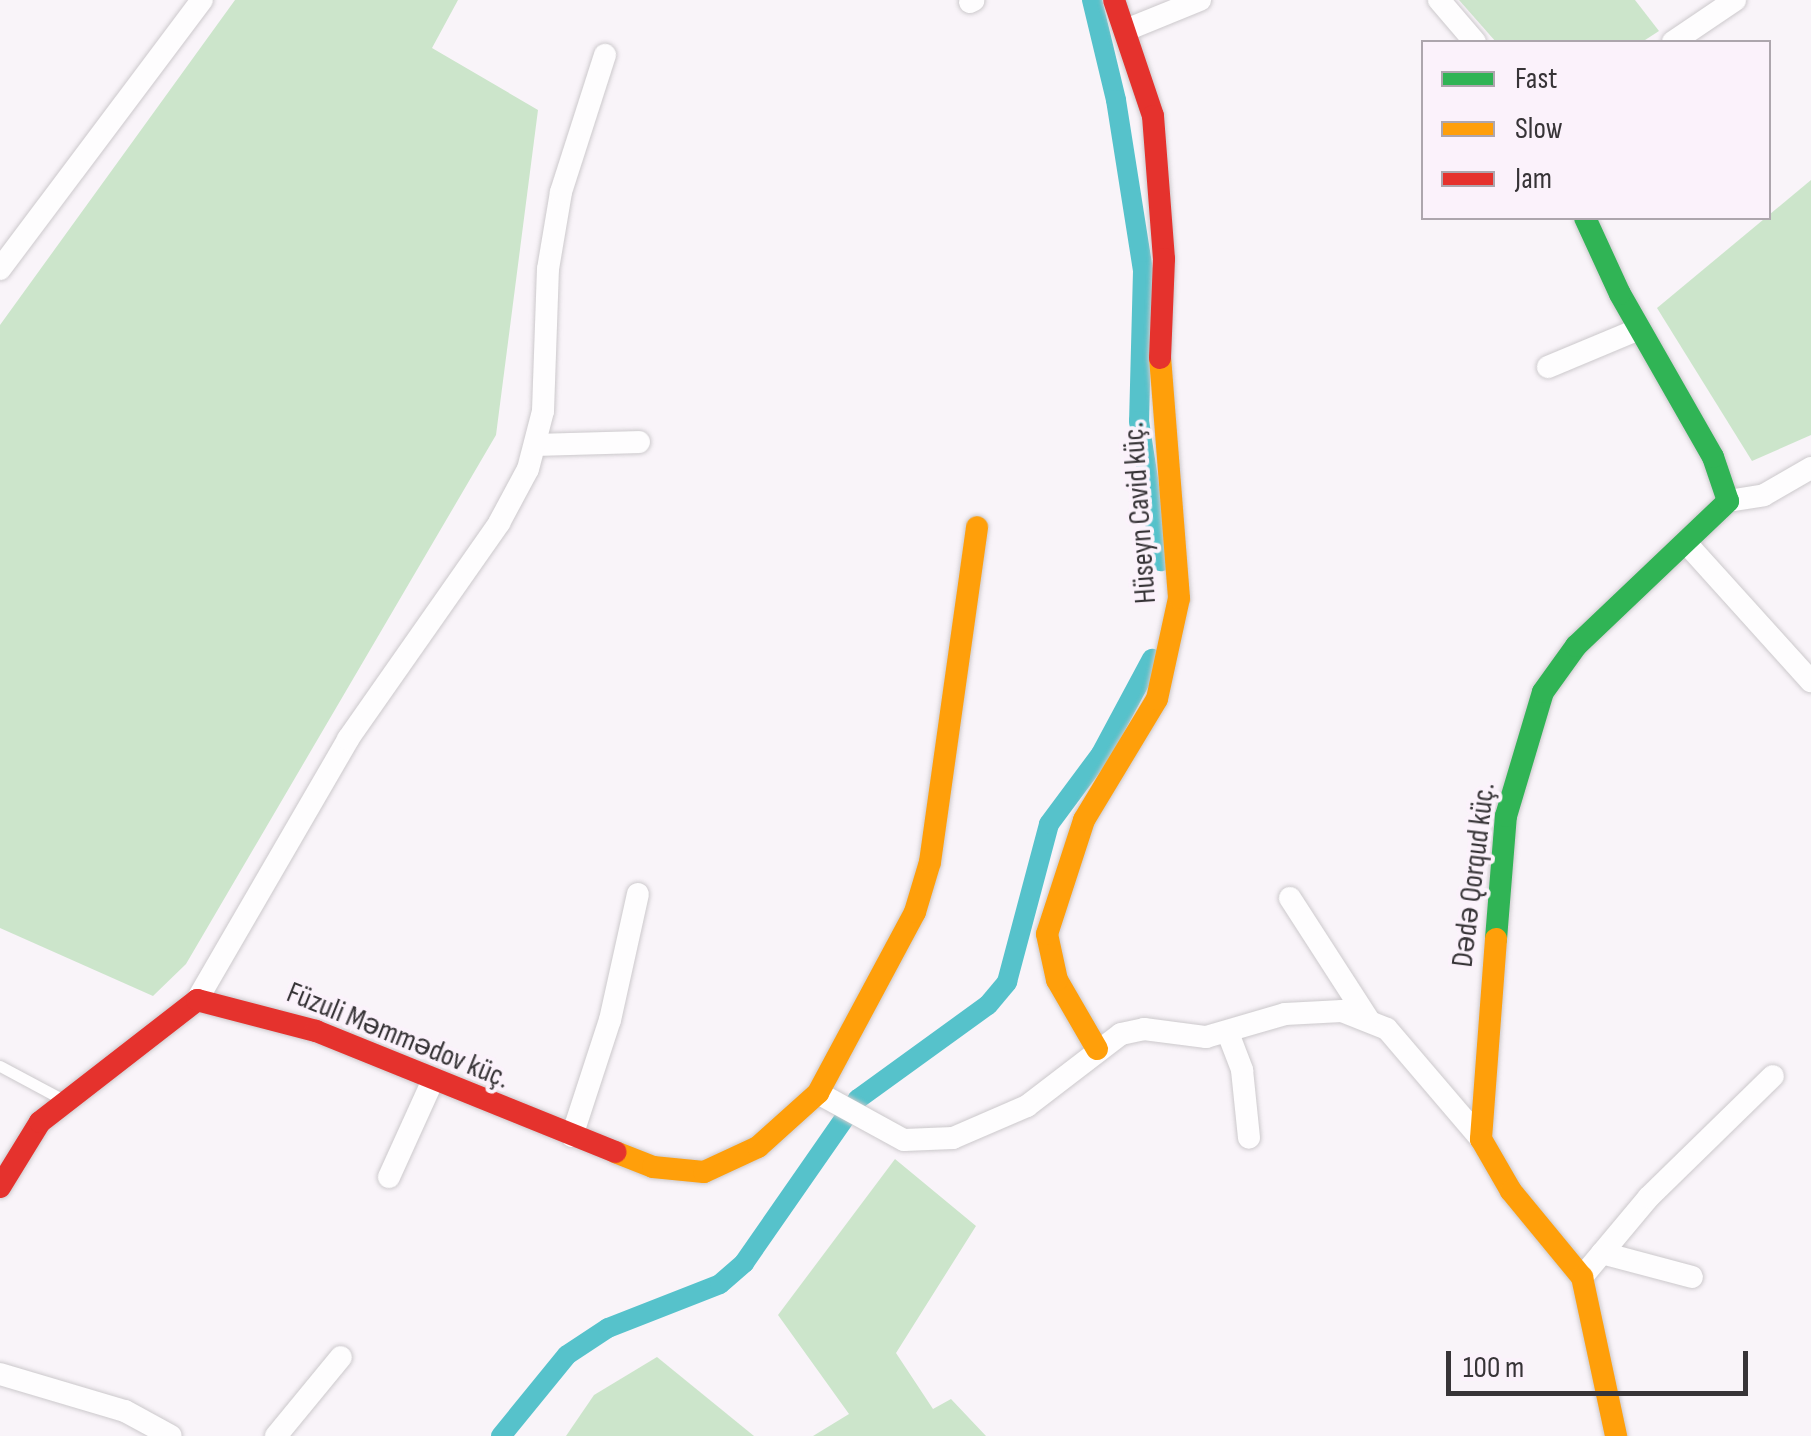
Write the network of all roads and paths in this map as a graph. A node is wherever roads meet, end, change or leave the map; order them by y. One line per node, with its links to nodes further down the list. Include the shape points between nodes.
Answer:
1 (202, 0): 11 (street)
2 (1114, 0): 6 (street, Hüseyn Cavid küç.)
3 (1200, 0): 6 (street)
4 (1439, 0): 7 (street)
5 (1736, 0): 8 (street)
6 (1126, 30): 26 (street, Hüseyn Cavid küç., via 1153,116 1164,258 1160,365 1179,598 1157,699 1084,820 1048,934 1057,980)
7 (1474, 40)
8 (1676, 40)
9 (605, 55): 15 (street, via 561,192 548,269)
10 (1586, 220): 12 (street)
11 (0, 269)
12 (1639, 329): 13 (street); 17 (street, via 1713,457)
13 (1548, 366)
14 (639, 442): 15 (street)
15 (538, 445): 23 (street, via 499,523 348,739)
16 (1811, 468): 17 (street, via 1764,495)
17 (1728, 500): 19 (street, Dədə Qorqud küç.)
18 (977, 528): 30 (street, via 923,888)
19 (1688, 544): 20 (street); 34 (street, Dədə Qorqud küç., via 1576,646 1543,692 1526,738 1506,816)
20 (1811, 680)
21 (638, 894): 32 (street, via 610,1020)
22 (1290, 898): 24 (street)
23 (197, 1000): 29 (street, Füzuli Məmmədov küç., via 316,1030); 31 (street)
24 (1368, 1019): 25 (street, via 1313,1010); 34 (street, via 1405,1046)
25 (1228, 1033): 26 (street, via 1206,1037 1144,1029); 33 (street, via 1242,1070)
26 (1097, 1049): 30 (street, via 1027,1106 967,1134 904,1140)
27 (0, 1066): 31 (lane)
28 (1773, 1076): 37 (street, via 1703,1140)
29 (433, 1080): 32 (street, Füzuli Məmmədov küç.); 35 (street)
30 (818, 1093): 32 (street, Füzuli Məmmədov küç., via 758,1147 704,1172 653,1167)
31 (64, 1100): 36 (street, via 20,1148)
32 (572, 1136)
33 (1249, 1138)
34 (1481, 1139): 38 (street, via 1511,1191)
35 (389, 1177)
36 (0, 1187)
37 (1602, 1252): 38 (street); 39 (street)
38 (1582, 1277): 44 (street)
39 (1692, 1277)
40 (341, 1357): 43 (street)
41 (0, 1374): 42 (street, via 124,1411)
42 (171, 1436)
43 (276, 1436)
44 (1616, 1436)

